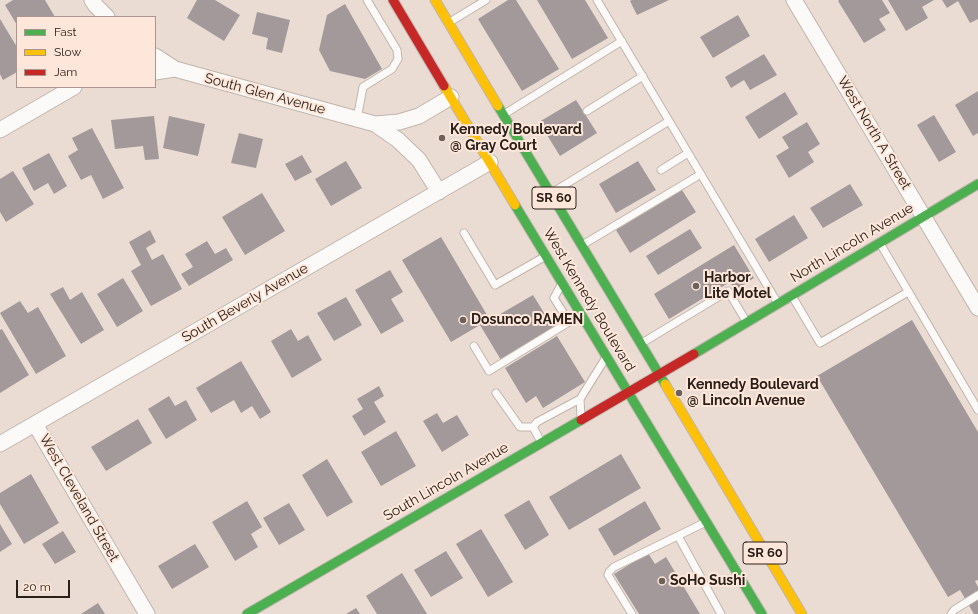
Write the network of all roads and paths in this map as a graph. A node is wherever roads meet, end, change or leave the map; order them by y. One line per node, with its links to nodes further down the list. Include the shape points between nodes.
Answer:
1 (367, 0): 19 (lane, via 397,50 398,59 392,69 363,87)
2 (393, 0): 16 (main road, West Kennedy Boulevard / SR 60)
3 (435, 0): 9 (main road, West Kennedy Boulevard / SR 60)
4 (486, 0): 9 (lane)
5 (597, 0): 10 (lane)
6 (794, 0): 30 (street, West North A Street)
7 (95, 8): 8 (street)
8 (106, 16)
9 (448, 23): 18 (main road, West Kennedy Boulevard / SR 60)
10 (622, 41): 14 (lane); 18 (lane)
11 (156, 57): 12 (street)
12 (175, 69): 13 (street, South Glen Avenue); 19 (street, South Glen Avenue)
13 (156, 72)
14 (642, 76): 17 (lane); 20 (lane)
15 (72, 88): 22 (street)
16 (451, 97): 21 (street, South Glen Avenue, via 419,116 399,122); 24 (main road, West Kennedy Boulevard / SR 60)
17 (586, 111)
18 (504, 114): 29 (main road, West Kennedy Boulevard / SR 60)
19 (357, 119): 21 (street, South Glen Avenue)
20 (669, 121): 23 (lane); 29 (lane)
21 (375, 124): 28 (street, South Glen Avenue, via 398,140 419,160)
22 (0, 130)
23 (688, 153): 25 (lane); 26 (lane)
24 (490, 162): 28 (street, South Beverly Avenue); 34 (main road, West Kennedy Boulevard / SR 60)
25 (661, 170)
26 (700, 174): 33 (lane); 38 (lane)
27 (978, 184): 30 (main road, North Lincoln Avenue)
28 (439, 192): 52 (street, South Beverly Avenue)
29 (551, 193): 33 (main road, West Kennedy Boulevard / SR 60)
30 (924, 217): 32 (main road, North Lincoln Avenue); 39 (street, West North A Street)
31 (464, 233): 34 (lane, via 495,285)
32 (880, 243): 36 (lane); 37 (main road, North Lincoln Avenue)
33 (582, 245): 43 (main road, West Kennedy Boulevard / SR 60)
34 (546, 256): 35 (main road, West Kennedy Boulevard / SR 60)
35 (562, 284): 40 (main road, West Kennedy Boulevard / SR 60); 41 (lane, via 554,298)
36 (908, 292): 37 (lane, via 820,344); 50 (lane)
37 (791, 295): 38 (main road, North Lincoln Avenue)
38 (778, 303): 42 (main road, North Lincoln Avenue)
39 (978, 308)
40 (581, 315): 41 (lane); 45 (main road, West Kennedy Boulevard / SR 60)
41 (569, 322): 44 (lane, via 489,371)
42 (746, 322): 43 (lane, via 728,291); 46 (main road, North Lincoln Avenue)
43 (640, 344): 46 (main road, West Kennedy Boulevard / SR 60)
44 (474, 346)
45 (606, 357): 48 (main road, West Kennedy Boulevard / SR 60); 49 (lane)
46 (658, 375): 48 (main road, South Lincoln Avenue); 64 (main road, West Kennedy Boulevard / SR 60)
47 (496, 393): 53 (lane, via 520,427)
48 (628, 393): 51 (main road, South Lincoln Avenue); 56 (main road, West Kennedy Boulevard / SR 60)
49 (580, 399): 51 (lane); 53 (lane)
50 (978, 410)
51 (581, 420): 54 (main road, South Lincoln Avenue)
52 (35, 424): 55 (street, South Beverly Avenue); 59 (street, West Cleveland Street)
53 (535, 424): 54 (lane)
54 (542, 443): 60 (main road, South Lincoln Avenue)
55 (0, 444)
56 (707, 522): 57 (lane); 63 (main road, West Kennedy Boulevard / SR 60)
57 (678, 536): 61 (lane, via 614,567 609,572 608,575); 62 (lane)
58 (978, 595): 65 (lane)
59 (147, 614)
60 (247, 614)
61 (632, 614)
62 (721, 614)
63 (762, 614)
64 (802, 614)
65 (950, 614)

